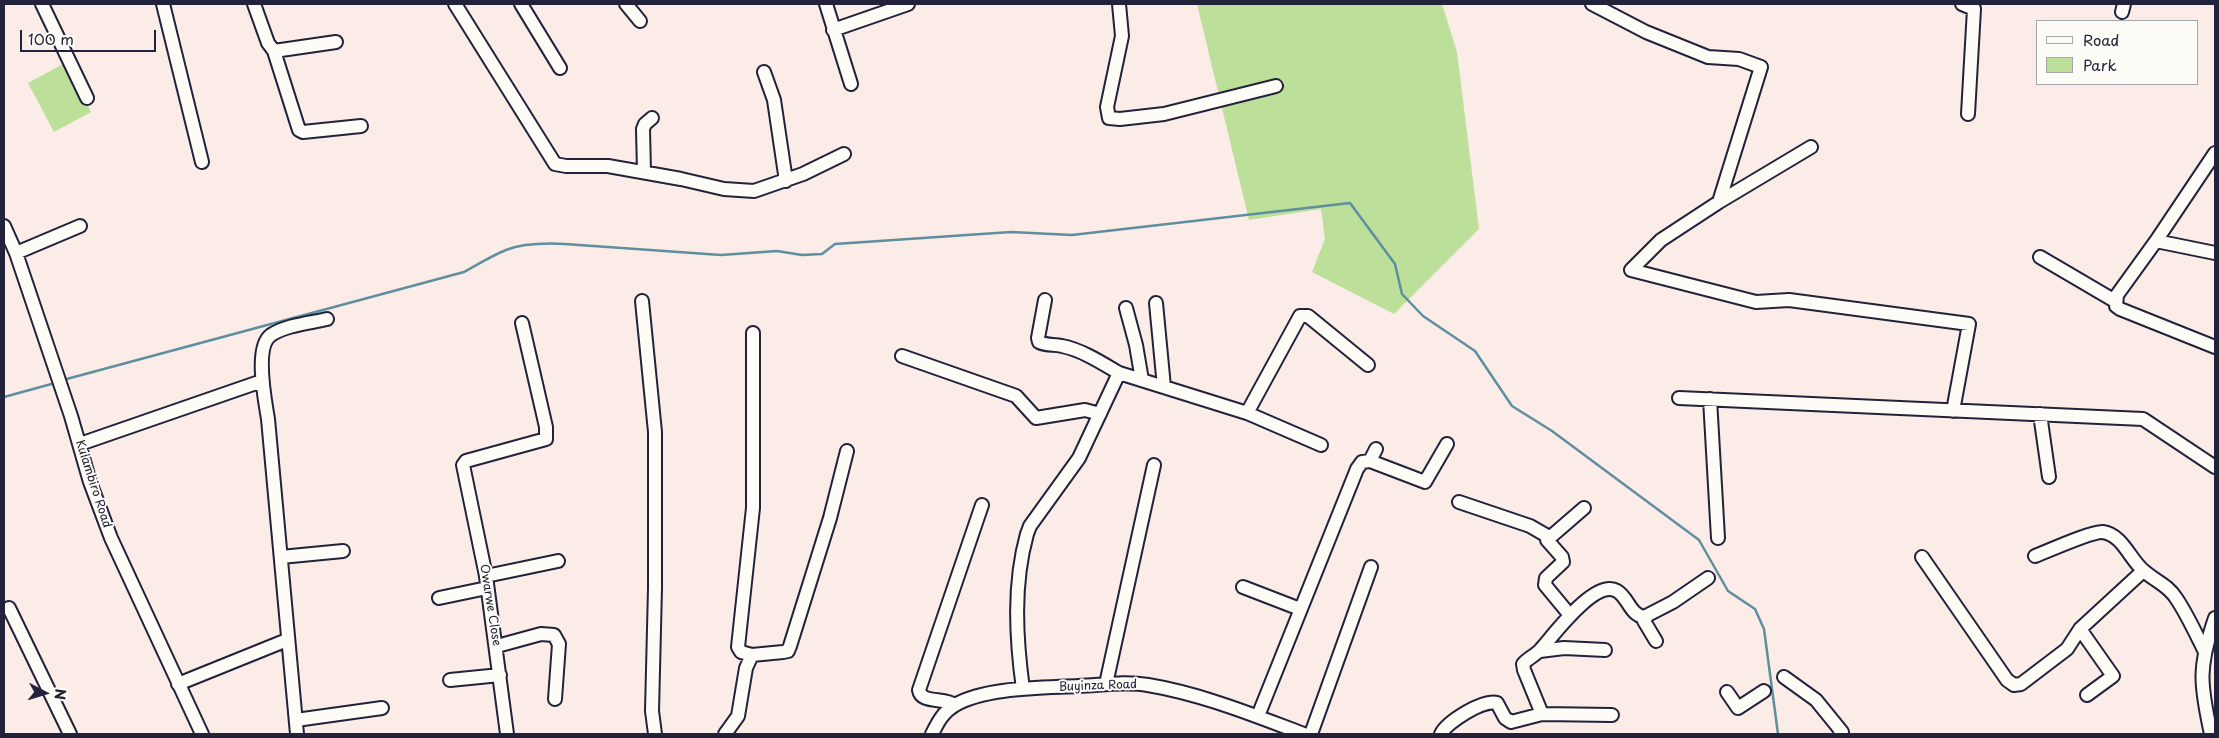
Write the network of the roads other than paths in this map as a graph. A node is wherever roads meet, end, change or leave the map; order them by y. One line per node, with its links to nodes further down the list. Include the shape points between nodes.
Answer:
1 (42, 4): 20 (street)
2 (163, 4): 27 (street)
3 (254, 4): 15 (street)
4 (455, 4): 28 (street, via 555,164 608,166)
5 (521, 4): 16 (street)
6 (626, 4): 12 (street)
7 (826, 4): 13 (street)
8 (908, 4): 13 (street)
9 (1119, 4): 19 (street, via 1123,30 1107,107 1109,118 1164,114)
10 (1592, 4): 30 (street, via 1646,32 1702,55 1738,59 1762,67)
11 (1962, 4): 21 (street, via 1974,9)
12 (640, 21)
13 (833, 30): 18 (street)
14 (336, 42): 15 (street)
15 (274, 51): 23 (street, via 299,130)
16 (560, 68)
17 (764, 72): 29 (street, via 774,100)
18 (851, 84)
19 (1276, 86)
20 (87, 98)
21 (1968, 114)
22 (652, 118): 28 (street, via 643,128)
23 (361, 126)
24 (1811, 147): 30 (street)
25 (2215, 153): 33 (street)
26 (844, 154): 29 (street)
27 (202, 162)
28 (644, 172): 29 (street, via 738,191 754,191)
29 (786, 181)
30 (1719, 202): 53 (street, via 1661,240 1631,270 1756,302 1789,300 1969,324)
31 (4, 226): 34 (street, Kulambiro Road)
32 (80, 226): 34 (street)
33 (2156, 241): 35 (street); 39 (street)
34 (16, 253): 57 (street, Kulambiro Road)
35 (2215, 253)
36 (2040, 257): 39 (street)
37 (1045, 300): 48 (street, via 1039,342 1047,346 1062,346)
38 (642, 301): 114 (street, via 655,432 652,711)
39 (2115, 301): 45 (street, via 2120,309)
40 (1156, 303): 50 (street)
41 (1126, 308): 48 (street, via 1139,366)
42 (327, 318): 49 (street, via 269,336 263,347)
43 (522, 323): 77 (street, Owarwe Close, via 546,439 466,461 463,465)
44 (752, 332): 92 (street, via 753,508 738,647)
45 (2215, 347)
46 (902, 356): 55 (street, via 1016,396 1036,418 1085,410)
47 (1368, 365): 54 (street, via 1308,316 1300,316)
48 (1130, 377): 50 (street); 55 (street)
49 (262, 381): 57 (street); 71 (street)
50 (1164, 387): 54 (street)
51 (1679, 398): 52 (street)
52 (1710, 399): 53 (street); 68 (street)
53 (1953, 411): 56 (street)
54 (1247, 413): 59 (street)
55 (1100, 414): 98 (street, via 1071,472 1027,534 1017,615)
56 (2040, 414): 62 (street, via 2143,419); 63 (street)
57 (80, 444): 96 (street, Kulambiro Road, via 111,538)
58 (1448, 444): 81 (street, via 1425,482 1373,455 1362,462 1353,474)
59 (1322, 445)
60 (847, 450): 92 (street, via 830,518 788,651)
61 (1154, 465): 97 (street)
62 (2215, 466)
63 (2050, 477)
64 (1459, 502): 67 (street, via 1530,526)
65 (982, 505): 103 (street, via 919,690 924,698 946,700)
66 (1584, 508): 67 (street)
67 (1549, 537): 82 (street, via 1548,543 1563,562 1546,578 1545,585)
68 (1718, 538)
69 (343, 550): 71 (street)
70 (2035, 556): 75 (street, via 2102,532 2122,544)
71 (281, 557): 86 (street)
72 (1922, 557): 85 (street, via 2007,680 2014,685 2029,679 2067,649)
73 (558, 561): 77 (street)
74 (1371, 567): 118 (street)
75 (2143, 571): 85 (street); 91 (street, via 2169,588)
76 (1708, 578): 83 (street)
77 (487, 582): 79 (street); 88 (street, Owarwe Close)
78 (1243, 587): 81 (street)
79 (439, 598)
80 (9, 608): 110 (street)
81 (1300, 609): 107 (street)
82 (1569, 614): 83 (street, via 1600,592 1611,589 1619,592 1639,616); 90 (street)
83 (1647, 616): 87 (street, via 1644,621)
84 (2215, 618): 91 (street)
85 (2080, 629): 101 (street, via 2113,676)
86 (287, 640): 96 (street); 108 (street)
87 (1656, 641)
88 (497, 646): 93 (street, Owarwe Close); 102 (street, via 541,634 554,635 559,644)
89 (1605, 650): 90 (street, via 1564,648)
90 (1540, 651): 105 (street, via 1523,666)
91 (2205, 652): 109 (street, via 2201,683)
92 (752, 655): 115 (street, via 746,668 738,716)
93 (500, 675): 95 (street); 113 (street, Owarwe Close)
94 (1784, 676): 120 (street, via 1816,700 1842,732)
95 (450, 680)
96 (178, 684): 111 (street, Kulambiro Road)
97 (1106, 684): 98 (street, Buyinza Road); 107 (street, Buyinza Road, via 1148,685 1211,700)
98 (1022, 689): 103 (street, Buyinza Road, via 989,694)
99 (1764, 691): 100 (street, via 1738,708)
100 (1727, 692)
101 (2086, 695)
102 (555, 699)
103 (955, 705): 116 (street, Buyinza Road, via 940,717)
104 (382, 708): 108 (street)
105 (1542, 714): 106 (street); 119 (street, via 1511,722 1497,703 1491,702 1449,723)
106 (1612, 715)
107 (1258, 716): 117 (street, Buyinza Road)
108 (296, 720): 112 (street)
109 (2212, 727)
110 (70, 734)
111 (202, 734)
112 (297, 734)
113 (507, 734)
114 (655, 734)
115 (726, 734)
116 (932, 734)
117 (1304, 734)
118 (1311, 734)
119 (1441, 734)
120 (1840, 734)

